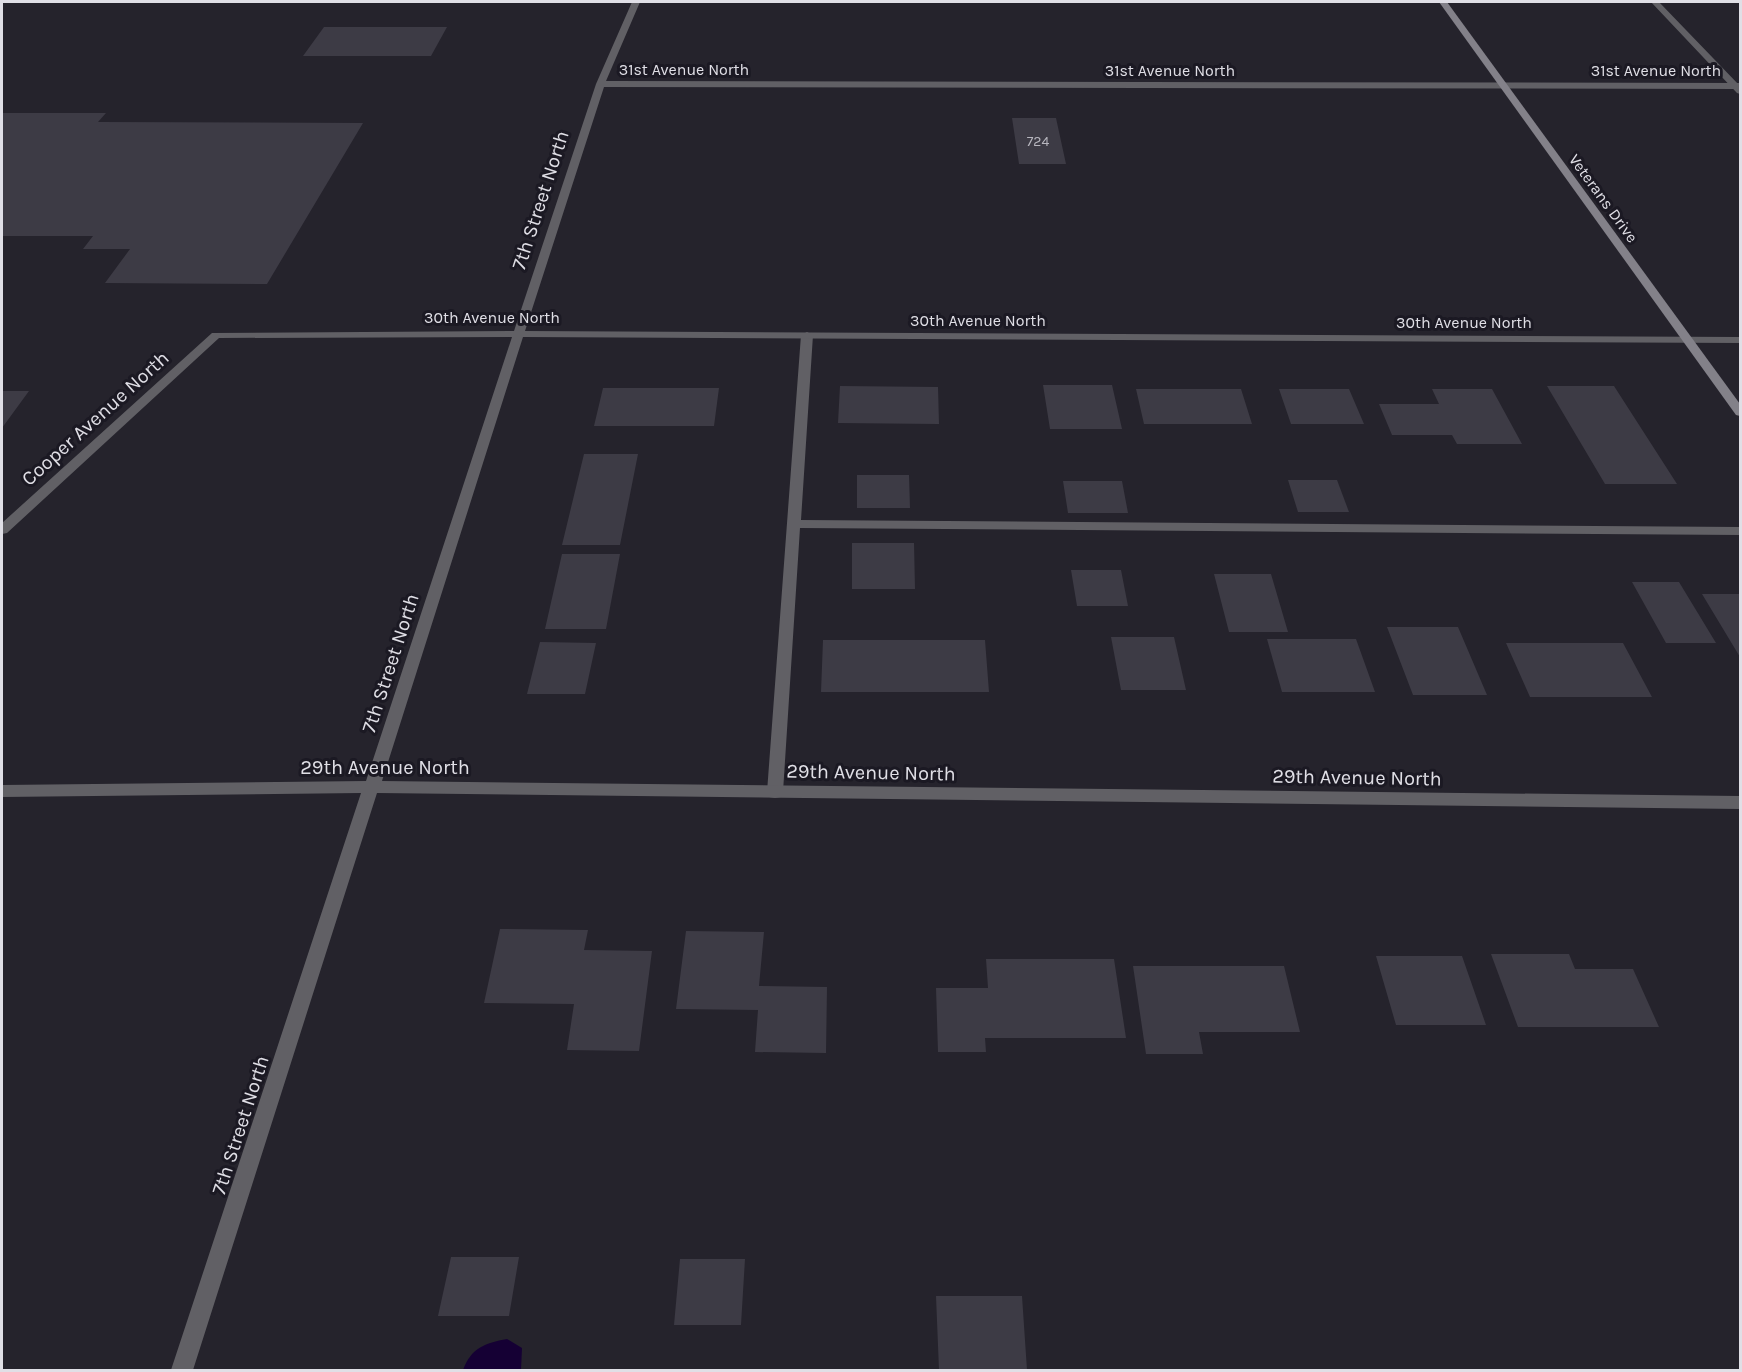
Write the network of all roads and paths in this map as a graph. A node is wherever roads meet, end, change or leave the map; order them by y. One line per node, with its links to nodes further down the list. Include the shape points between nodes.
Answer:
1 (1443, 2): 5 (main road, Veterans Drive)
2 (1655, 2): 6 (street)
3 (635, 3): 4 (street, 7th Street North)
4 (600, 84): 5 (street, 31st Avenue North); 8 (street, 7th Street North)
5 (1503, 85): 6 (street, 31st Avenue North); 10 (main road, Veterans Drive)
6 (1739, 88)
7 (216, 334): 8 (street, 30th Avenue North); 14 (street, Cooper Avenue North)
8 (518, 334): 9 (street, 30th Avenue North); 16 (street, 7th Street North)
9 (807, 335): 10 (street, 30th Avenue North); 13 (street)
10 (1688, 340): 11 (street, 30th Avenue North); 12 (main road, Veterans Drive)
11 (1740, 340)
12 (1740, 412)
13 (794, 524): 15 (street); 18 (street)
14 (2, 530)
15 (1740, 531)
16 (372, 787): 17 (street, 29th Avenue North); 18 (street, 29th Avenue North); 20 (street, 7th Street North)
17 (2, 791)
18 (775, 792): 19 (street, 29th Avenue North)
19 (1740, 803)
20 (182, 1371)

